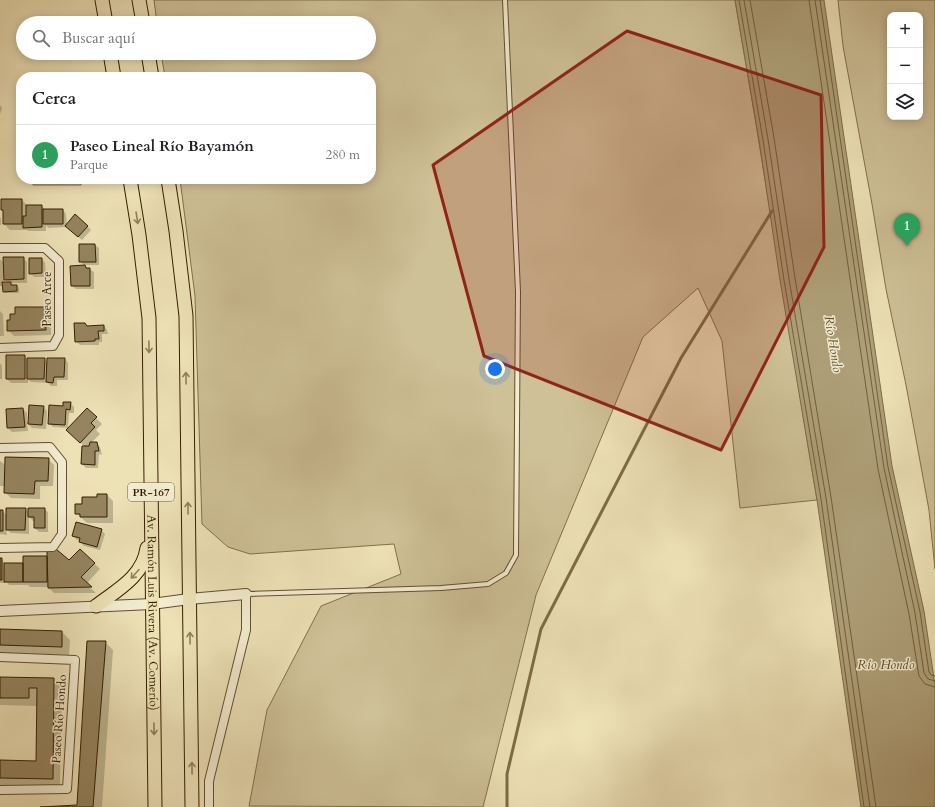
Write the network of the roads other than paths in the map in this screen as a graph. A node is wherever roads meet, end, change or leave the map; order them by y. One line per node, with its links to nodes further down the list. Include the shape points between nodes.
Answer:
1 (102, 0): 4 (main road)
2 (139, 0): 5 (main road)
3 (505, 0): 17 (lane, via 518,292 516,555 506,572 488,584 441,588)
4 (105, 16)
5 (142, 16)
6 (111, 60): 8 (main road)
7 (149, 60): 9 (main road)
8 (113, 72)
9 (151, 72)
10 (131, 184): 15 (main road, Av. Ramón Luis Rivera (Av. Comerío) / PR-167, one-way to 15, via 140,235 149,318)
11 (169, 184): 18 (main road, PR-167, one-way to 11, via 186,316)
12 (0, 248): 13 (street, Paseo Arce, via 45,248 59,261 59,335 53,346)
13 (0, 348)
14 (0, 448): 16 (street, via 50,447 62,462 62,534 53,547)
15 (151, 525): 19 (main road, Av. Ramón Luis Rivera (Av. Comerío) / PR-167); 20 (main road, one-way to 20, via 146,559 140,570)
16 (0, 548)
17 (246, 594): 18 (street); 26 (street, via 246,630 209,781)
18 (189, 599): 19 (street); 25 (main road, PR-167, one-way to 18)
19 (152, 604): 20 (street); 24 (main road, Av. Ramón Luis Rivera (Av. Comerío) / PR-167, one-way to 24)
20 (96, 606): 21 (street)
21 (0, 611)
22 (0, 657): 23 (street, Paseo Río Hondo, via 75,660 66,789)
23 (0, 790)
24 (155, 807)
25 (192, 807)
26 (209, 807)

